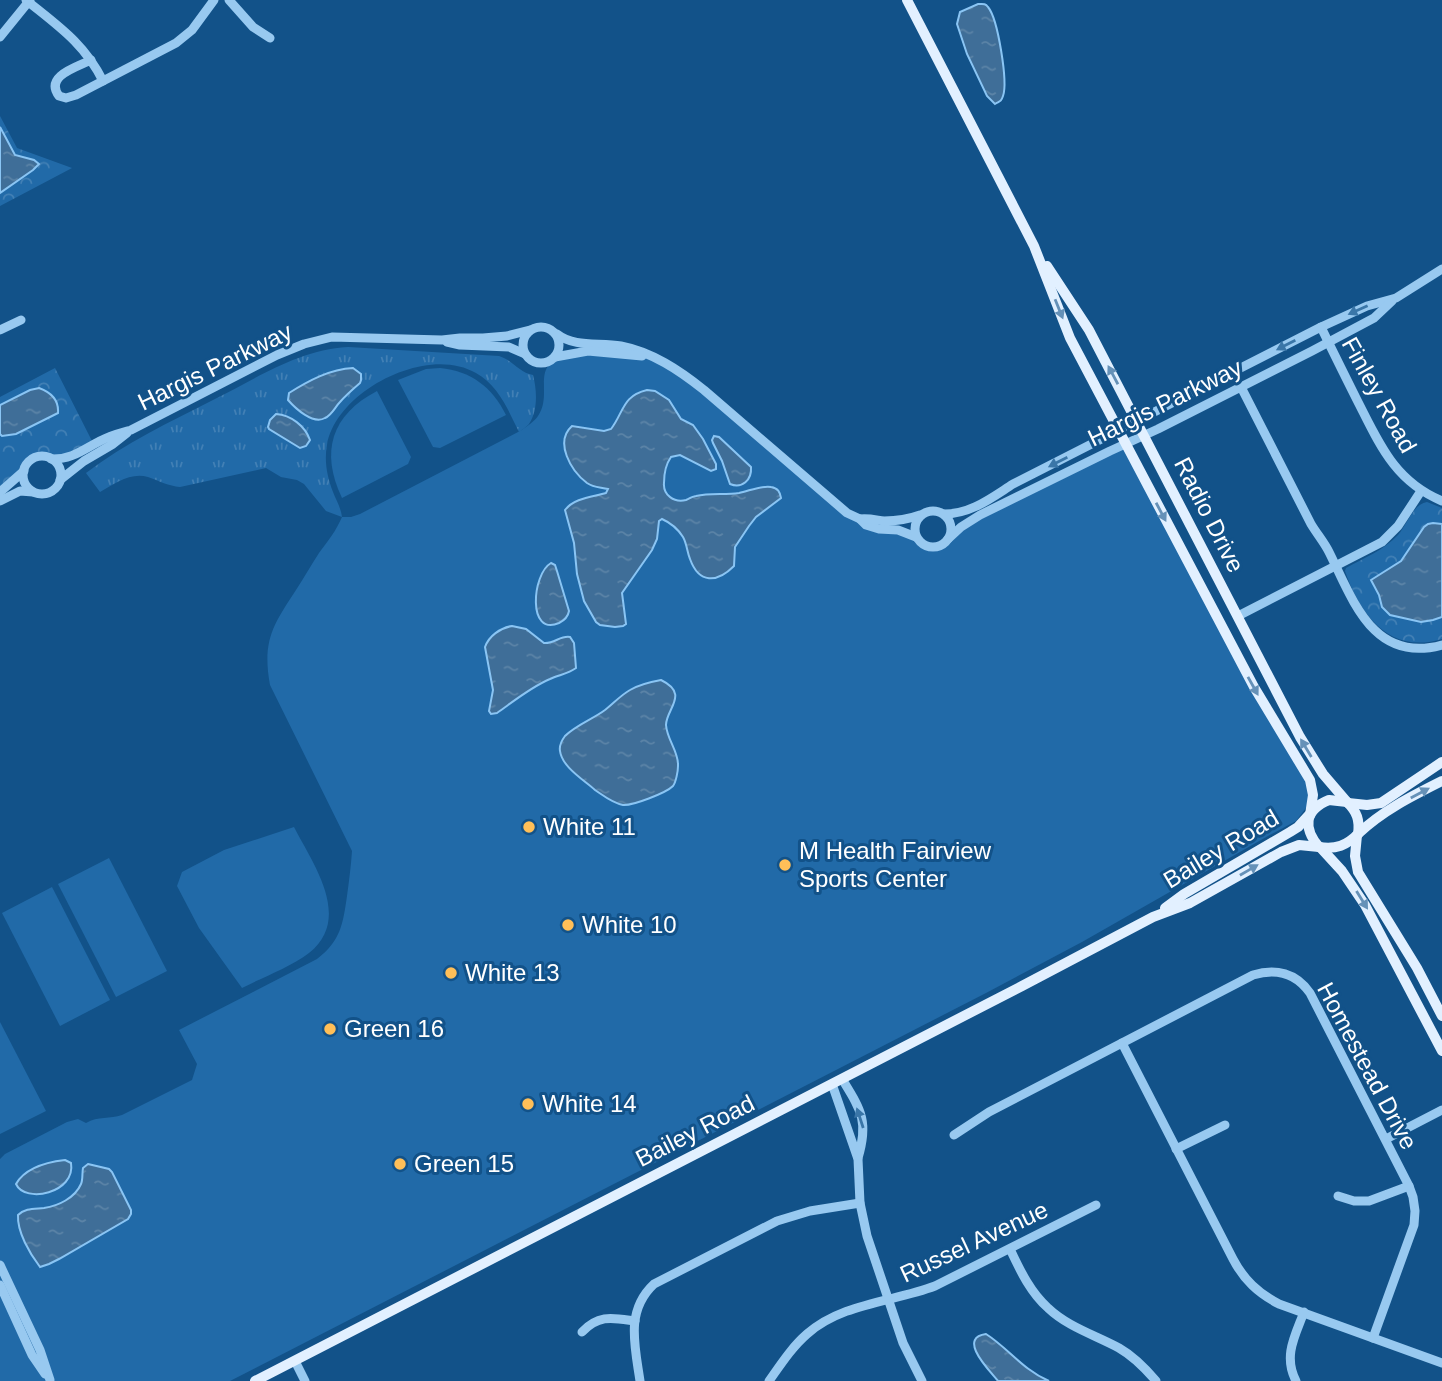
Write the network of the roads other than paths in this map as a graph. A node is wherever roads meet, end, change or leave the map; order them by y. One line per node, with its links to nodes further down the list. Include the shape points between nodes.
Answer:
1 (214, 0): 8 (street, via 182,40)
2 (229, 0): 6 (street)
3 (907, 0): 9 (main road, Radio Drive)
4 (28, 1): 5 (street); 7 (street)
5 (0, 37)
6 (270, 38)
7 (91, 60): 8 (street); 8 (street, via 58,77 55,90 66,98)
8 (103, 81)
9 (1034, 246): 23 (main road, Radio Drive, one-way to 9, via 1089,330); 25 (main road, Radio Drive, one-way to 25, via 1070,338)
10 (1442, 269): 11 (street, Hargis Parkway)
11 (1396, 298): 13 (street, Hargis Parkway, one-way to 13); 18 (street, Hargis Parkway, via 1374,317)
12 (21, 320): 14 (street)
13 (1321, 327): 18 (street, Finley Road); 23 (street, Hargis Parkway, one-way to 23)
14 (0, 330)
15 (530, 330): 16 (street, via 547,327); 17 (street, Hargis Parkway); 19 (street, via 524,338)
16 (557, 334): 20 (street, via 560,346); 21 (street, via 574,343 620,346)
17 (442, 340): 19 (street, Hargis Parkway, via 509,347); 24 (street, Hargis Parkway, via 332,337 304,344)
18 (1328, 342): 22 (street, Hargis Parkway); 31 (street, Finley Road, via 1386,455)
19 (525, 354): 20 (street, via 540,363)
20 (555, 357): 21 (street, via 588,351)
21 (650, 357): 38 (street, via 684,374)
22 (1241, 387): 26 (street, Hargis Parkway); 41 (street)
23 (1137, 422): 25 (street, Hargis Parkway); 26 (main road, Radio Drive)
24 (131, 430): 28 (street, Hargis Parkway, via 74,456); 30 (street, Hargis Parkway)
25 (1119, 431): 27 (main road, Radio Drive); 37 (street, Hargis Parkway, one-way to 37, via 970,510)
26 (1144, 435): 27 (street, Hargis Parkway); 42 (main road, Radio Drive)
27 (1125, 444): 40 (street, Hargis Parkway, via 980,515); 47 (main road, Radio Drive, one-way to 47, via 1259,695 1307,775 1312,790)
28 (51, 458): 29 (street, via 34,458); 30 (street)
29 (24, 471): 32 (street); 33 (street, via 25,483)
30 (61, 480): 33 (street, via 50,492)
31 (1421, 491): 35 (street, Finley Road); 41 (street, via 1390,535)
32 (0, 492)
33 (33, 492): 34 (street, via 20,491)
34 (0, 501)
35 (1442, 501)
36 (922, 514): 37 (street, via 933,510); 38 (street, via 900,520); 39 (street, via 914,527)
37 (944, 514): 40 (street, via 951,523)
38 (860, 519): 39 (street, via 866,525)
39 (916, 537): 40 (street, via 933,547)
40 (948, 539)
41 (1336, 566): 42 (street); 43 (street, via 1360,614 1381,636 1412,648)
42 (1238, 616): 46 (main road, Radio Drive, one-way to 42, via 1307,750)
43 (1442, 645)
44 (1442, 762): 46 (main road, via 1381,803)
45 (1442, 781): 48 (main road, one-way to 45, via 1391,808)
46 (1347, 802): 47 (main road, via 1329,800); 48 (main road, via 1357,815)
47 (1309, 815): 49 (main road, via 1311,835); 50 (main road, Bailey Road, via 1298,827)
48 (1358, 834): 49 (main road, via 1340,846); 51 (main road, via 1358,872)
49 (1320, 847): 50 (main road, Bailey Road, one-way to 49, via 1190,903 1289,848); 53 (main road, one-way to 53, via 1365,905)
50 (1153, 917): 54 (main road, Bailey Road)
51 (1442, 1016)
52 (1122, 1043): 57 (street, Homestead Drive); 58 (street, Homestead Drive, via 1253,975 1269,971 1290,974 1306,986); 59 (street)
53 (1442, 1051)
54 (837, 1081): 60 (street); 60 (street, one-way to 54, via 862,1117); 73 (main road, Bailey Road)
55 (1442, 1110): 58 (street)
56 (1225, 1125): 59 (street)
57 (954, 1135)
58 (1386, 1139): 61 (street, Homestead Drive)
59 (1176, 1149): 69 (street, via 1246,1280 1267,1298)
60 (858, 1159): 63 (street)
61 (1409, 1186): 62 (street, via 1369,1201); 72 (street, Homestead Drive, via 1414,1225)
62 (1338, 1196)
63 (860, 1203): 68 (street); 70 (street, via 777,1221 662,1279 640,1300)
64 (1096, 1205): 65 (street, Russel Avenue)
65 (1010, 1249): 68 (street, Russel Avenue, via 935,1286); 81 (street, via 1028,1285 1048,1309 1120,1349)
66 (0, 1265): 75 (street)
67 (0, 1286): 75 (street, via 32,1355)
68 (889, 1300): 79 (street, Russel Avenue, via 818,1325); 80 (street)
69 (1304, 1312): 72 (street); 82 (street, via 1290,1358)
70 (635, 1321): 71 (street, via 601,1319); 78 (street)
71 (582, 1332)
72 (1373, 1338): 74 (street)
73 (295, 1361): 76 (main road, Bailey Road); 77 (street)
74 (1442, 1363)
75 (50, 1381)
76 (255, 1381)
77 (305, 1381)
78 (640, 1381)
79 (769, 1381)
80 (922, 1381)
81 (1156, 1381)
82 (1296, 1381)

